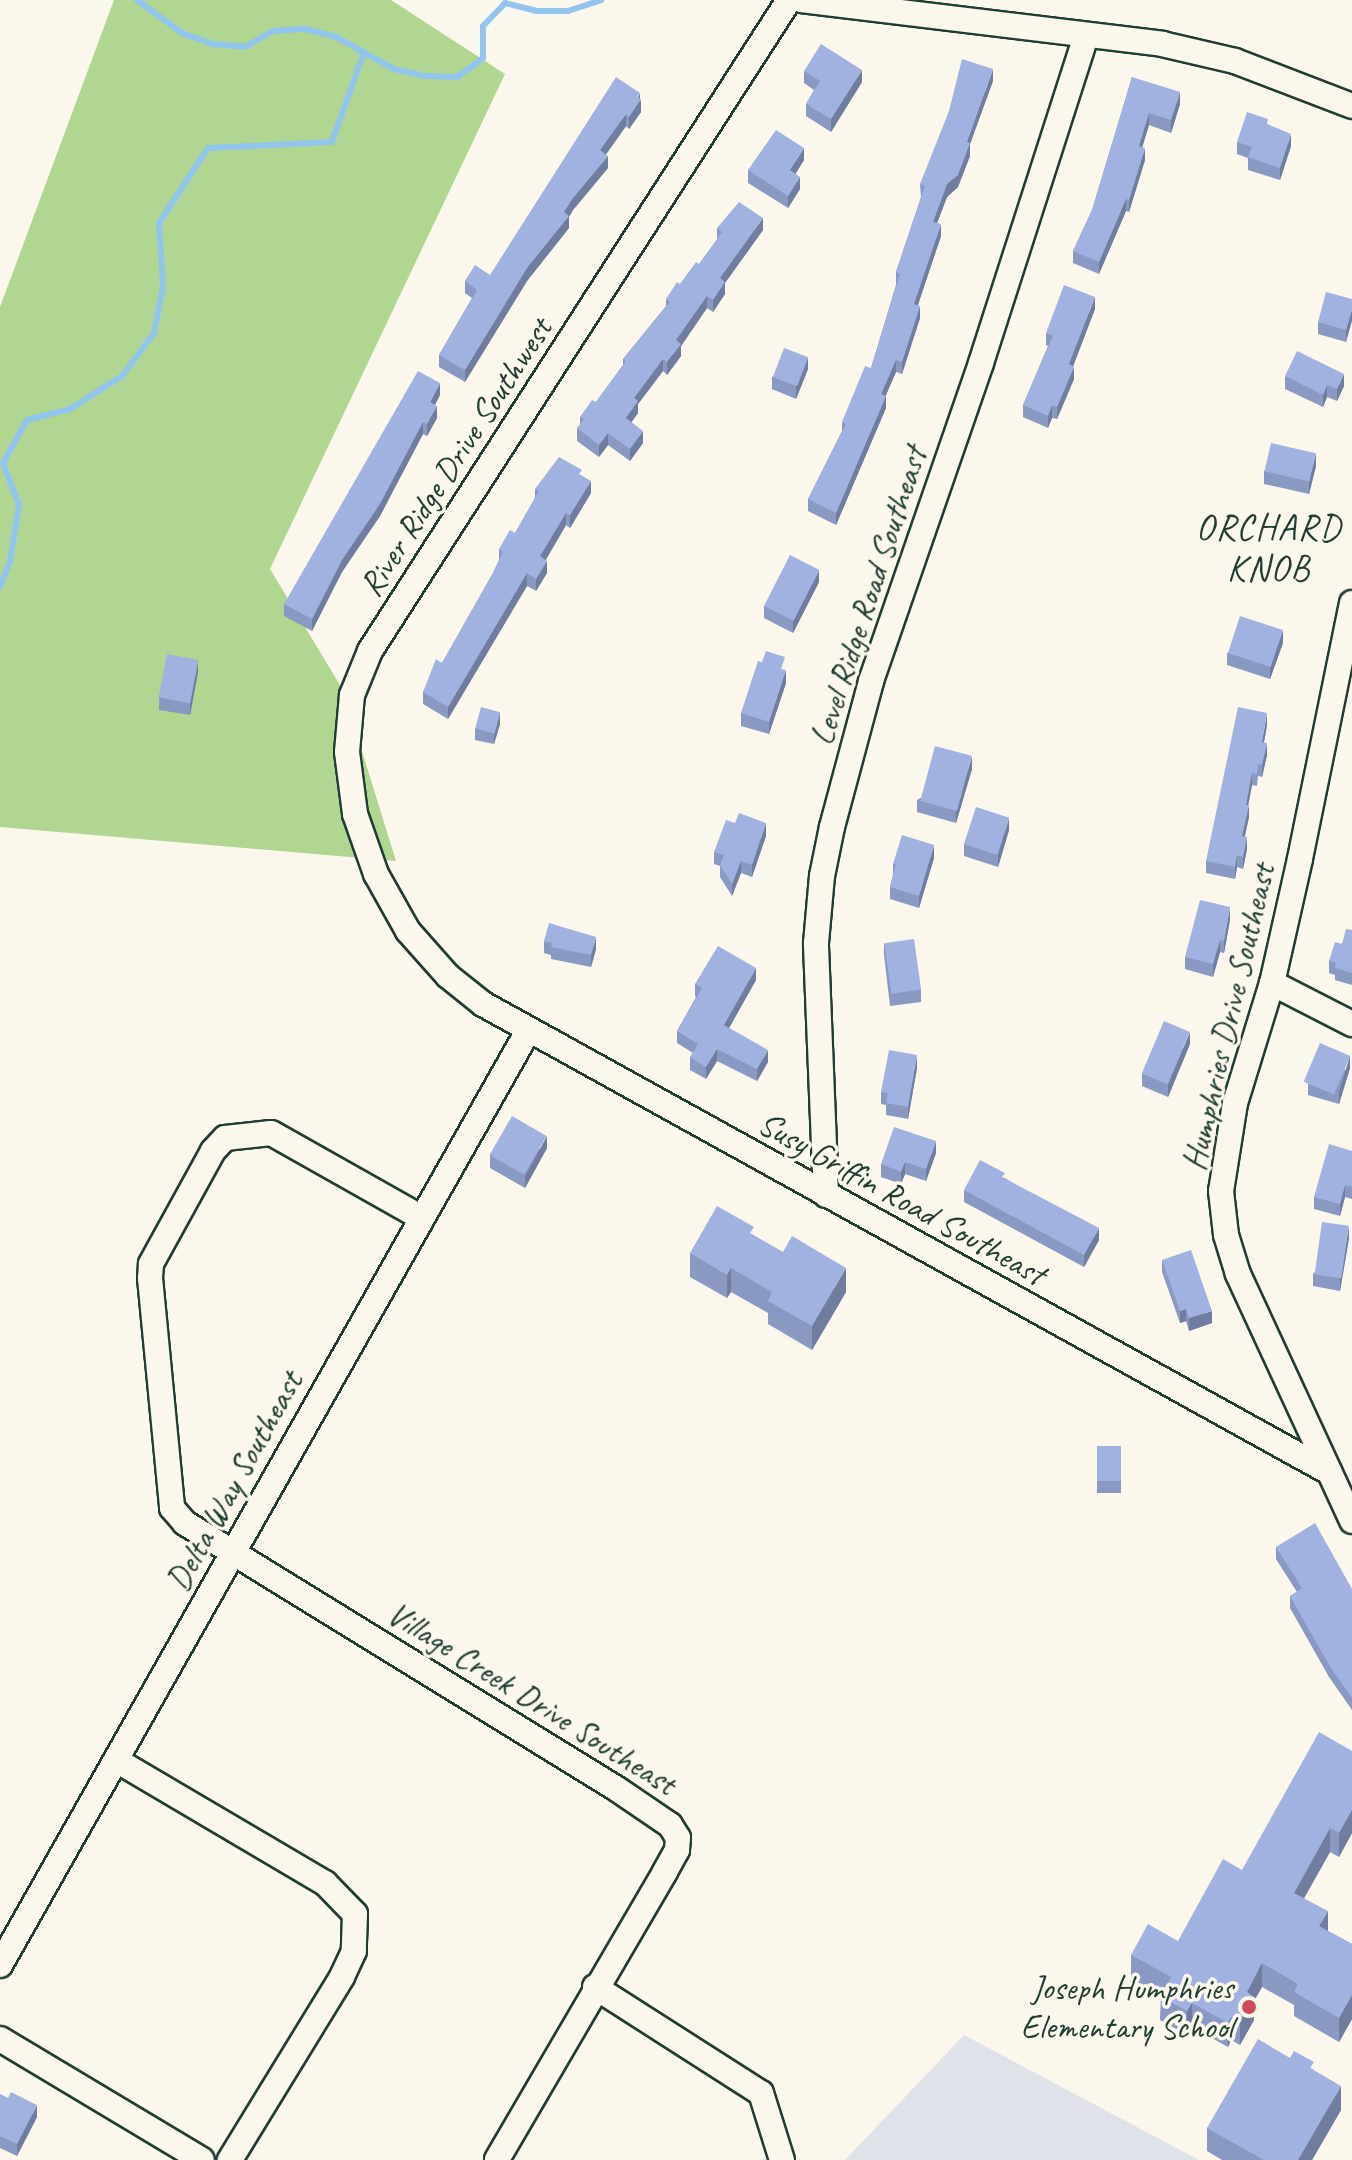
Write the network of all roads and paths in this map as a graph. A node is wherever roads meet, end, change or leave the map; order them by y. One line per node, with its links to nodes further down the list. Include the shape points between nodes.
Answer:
1 (789, 0): 6 (street, River Ridge Drive Southwest, via 370,651 352,695 347,752 355,814 376,874 408,931)
2 (801, 0): 3 (street)
3 (1086, 35): 4 (street, via 1162,44 1235,61); 10 (street, Level Ridge Road Southeast, via 871,681 832,827 816,943)
4 (1352, 106)
5 (1352, 603): 7 (street, Humphries Drive Southeast)
6 (448, 976): 9 (street, Susy Griffin Road Southeast)
7 (1272, 983): 8 (street); 12 (street, Humphries Drive Southeast, via 1235,1103 1221,1191 1226,1235 1238,1274)
8 (1352, 1024)
9 (528, 1031): 10 (street, Susy Griffin Road Southeast); 11 (street, Delta Way Southeast)
10 (826, 1195): 12 (street, Susy Griffin Road Southeast)
11 (422, 1218): 14 (street, Delta Way Southeast); 14 (street, Village Creek Drive Southeast, via 271,1133 225,1138 213,1151 151,1264 150,1278 172,1508 185,1523)
12 (1329, 1472): 13 (street, Humphries Drive Southeast)
13 (1352, 1521)
14 (234, 1552): 15 (street, Delta Way Southeast); 17 (street, Village Creek Drive Southeast, via 670,1825 678,1838 677,1850)
15 (116, 1760): 16 (street, Delta Way Southeast); 20 (street, via 325,1883 355,1914 354,1951 342,1977)
16 (0, 1965)
17 (595, 1987): 21 (street, Village Creek Drive Southeast); 22 (street, via 761,2093)
18 (0, 2039): 19 (street)
19 (202, 2160)
20 (230, 2160)
21 (497, 2160)
22 (782, 2160)

